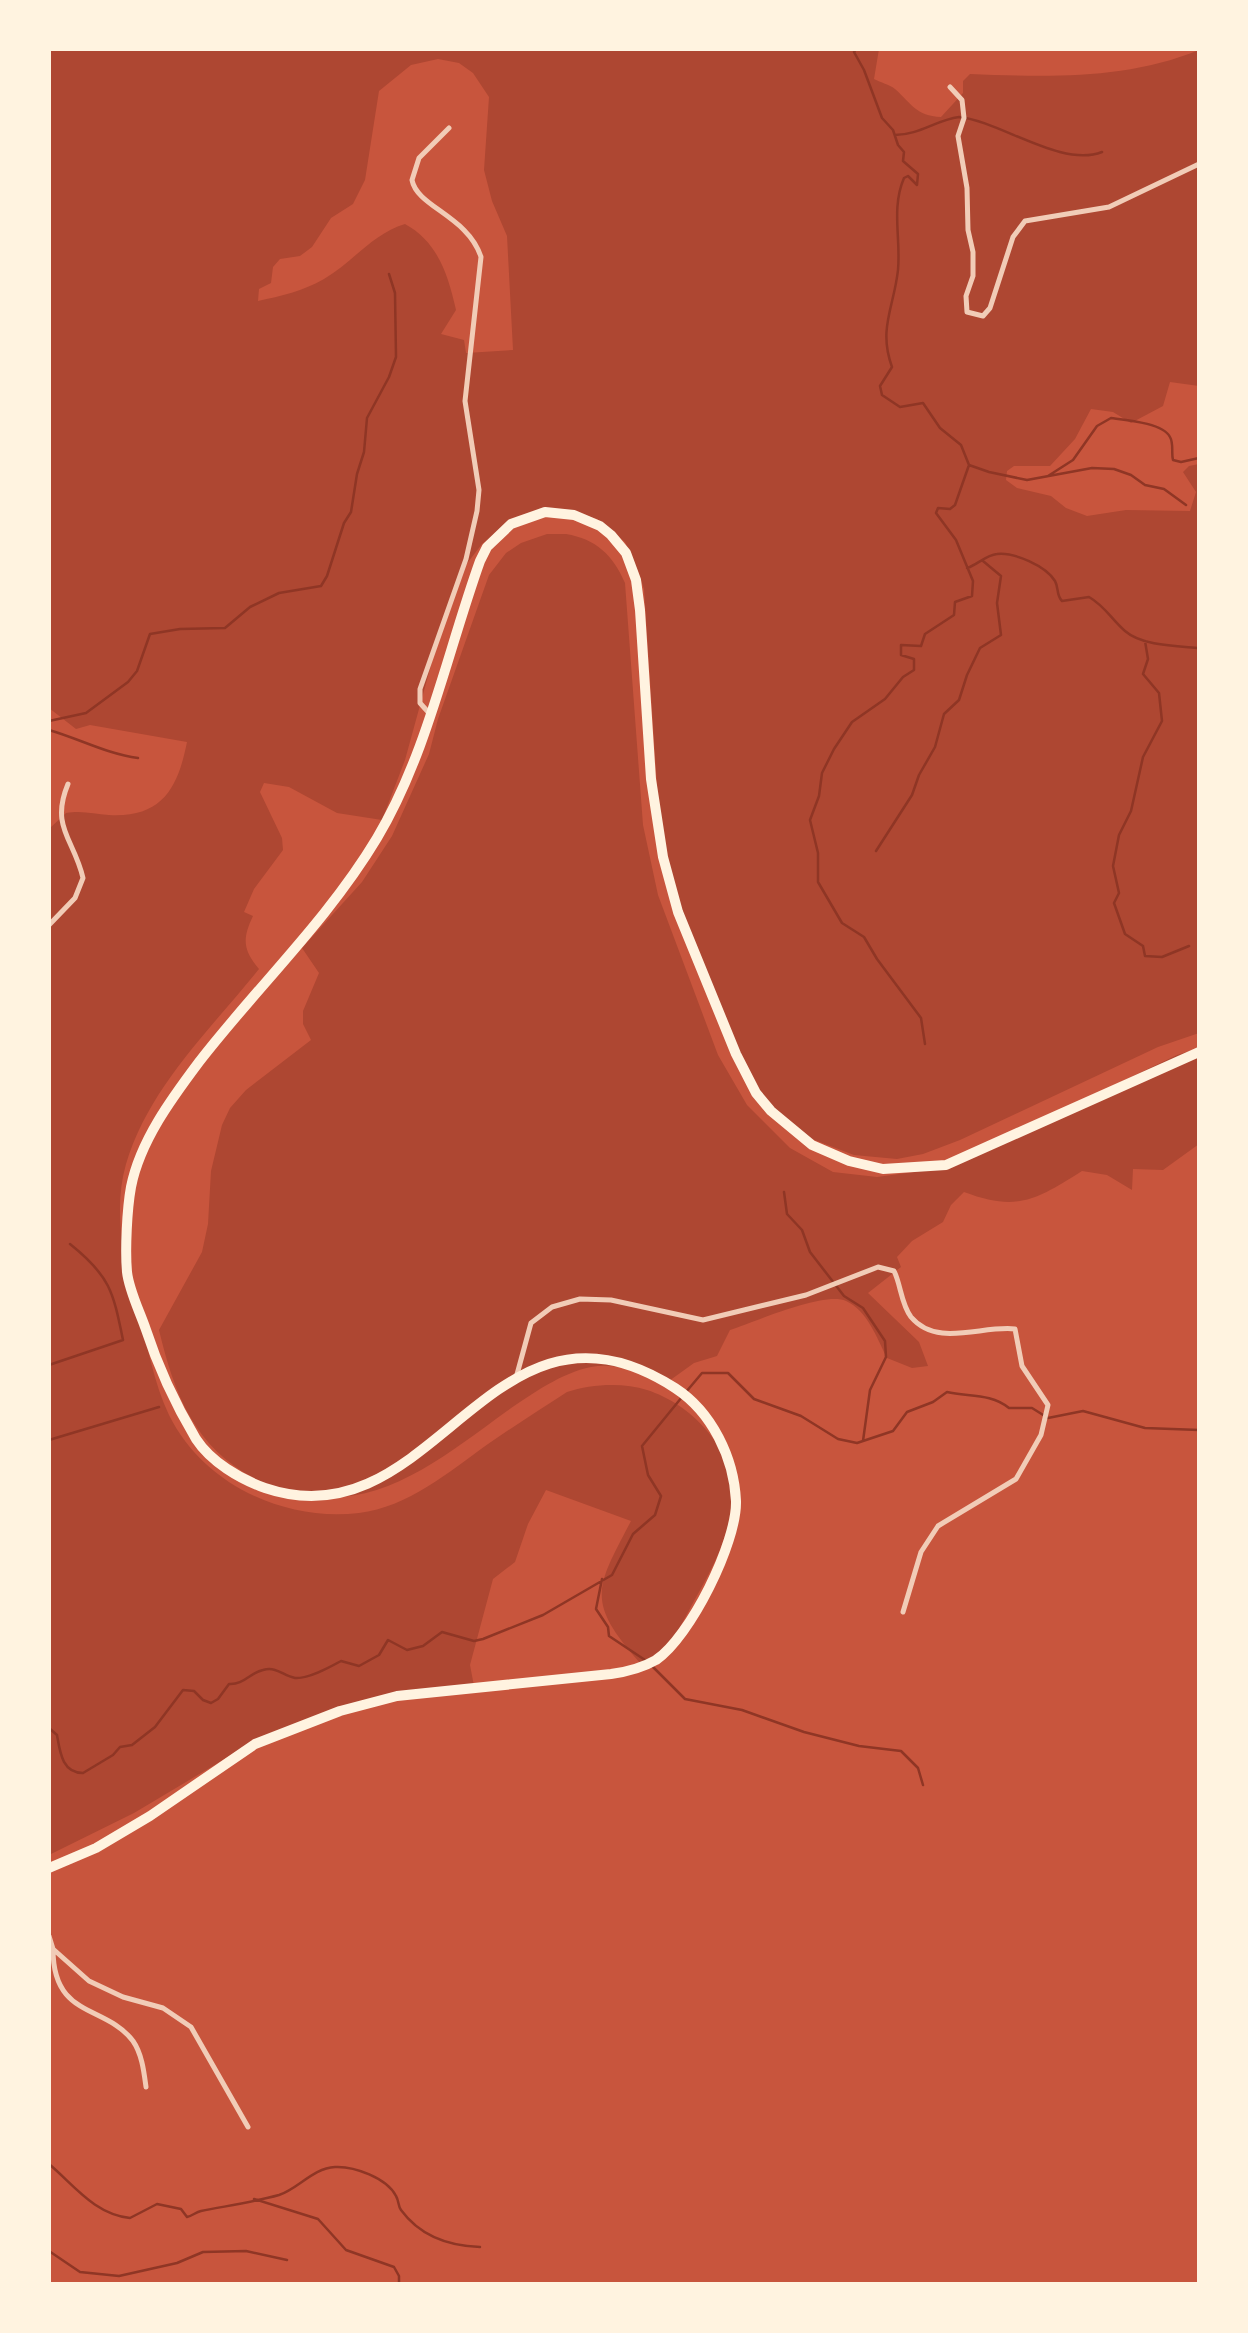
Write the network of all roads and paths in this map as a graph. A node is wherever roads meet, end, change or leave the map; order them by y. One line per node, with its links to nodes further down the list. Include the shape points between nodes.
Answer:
1 (950, 87): 3 (street, via 962,100 964,118 958,136 973,252 973,276 966,296 967,312 974,316 983,316 990,308 1013,237 1025,221 1109,207)
2 (449, 128): 4 (street, via 419,158 412,180 420,195 468,230 481,257 465,401 479,490 466,559 420,689 420,703)
3 (1199, 164)
4 (429, 713): 7 (highway, via 480,561 503,530 522,518 545,512 573,515 611,535 631,564 638,592 651,779 663,857 678,912 756,1093 795,1133 829,1154 883,1169 946,1166); 8 (highway, via 392,811 363,860 166,1108 132,1186 127,1275 164,1383 199,1443 231,1471 279,1492 331,1495 377,1480)
5 (68, 784): 6 (street, via 60,802 62,828 83,878 75,898)
6 (49, 925)
7 (1199, 1052)
8 (516, 1378): 9 (street, via 531,1324 552,1307 580,1299 611,1300 703,1320 806,1295 878,1267 894,1271 911,1316 926,1329 956,1335 1015,1329 1022,1366 1048,1405 1041,1435 1016,1479 938,1526 921,1552); 10 (highway, via 547,1362 568,1359 627,1364 681,1391 715,1432 733,1474 736,1510 712,1579 683,1632 667,1650 625,1672 397,1696 340,1711 255,1744 150,1816 96,1848)
9 (904, 1612)
10 (49, 1868)
11 (49, 1936): 12 (street)
12 (53, 1949): 13 (street, via 55,1973 69,1996 132,2040); 14 (street, via 89,1981 163,2008 191,2027)
13 (146, 2087)
14 (248, 2127)

